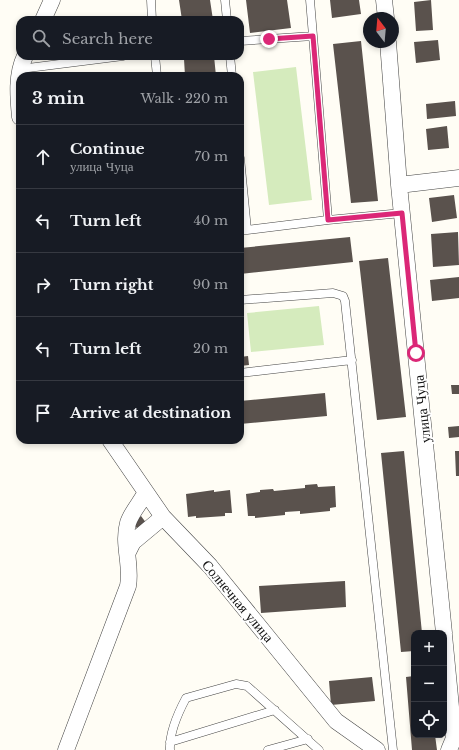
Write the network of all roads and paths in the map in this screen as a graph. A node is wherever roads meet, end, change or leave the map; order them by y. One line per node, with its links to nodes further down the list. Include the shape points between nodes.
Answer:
1 (52, 0): 7 (street)
2 (151, 0): 8 (lane)
3 (224, 0): 9 (lane)
4 (310, 0): 10 (lane)
5 (384, 0): 6 (street)
6 (385, 12)
7 (45, 16)
8 (152, 16)
9 (226, 16)
10 (313, 36): 11 (lane); 22 (lane)
11 (244, 41)
12 (388, 48): 20 (street, улица Чуца)
13 (65, 60): 16 (lane)
14 (156, 60): 17 (lane)
15 (230, 60): 18 (lane)
16 (22, 63)
17 (157, 72)
18 (232, 72)
19 (459, 178): 20 (street)
20 (399, 185): 21 (street, улица Чуца)
21 (402, 213): 22 (lane); 31 (street, улица Чуца)
22 (328, 220): 23 (lane)
23 (244, 230)
24 (244, 300): 25 (lane, via 339,294 345,301)
25 (352, 360): 26 (lane); 41 (lane)
26 (244, 373)
27 (113, 444): 28 (street, Солнечная улица)
28 (145, 494): 29 (street, Солнечная улица); 30 (street, via 128,522)
29 (163, 517): 30 (street, via 133,542); 40 (street, Солнечная улица, via 210,566 336,721)
30 (128, 552): 37 (street, via 128,586)
31 (444, 630)
32 (447, 666): 35 (street, улица Чуца)
33 (275, 710): 34 (lane); 36 (lane); 36 (lane, via 247,686 236,684 186,698)
34 (308, 739): 38 (lane); 39 (lane)
35 (454, 742)
36 (170, 746)
37 (66, 750)
38 (268, 750)
39 (319, 750)
40 (377, 750)
41 (393, 750)

